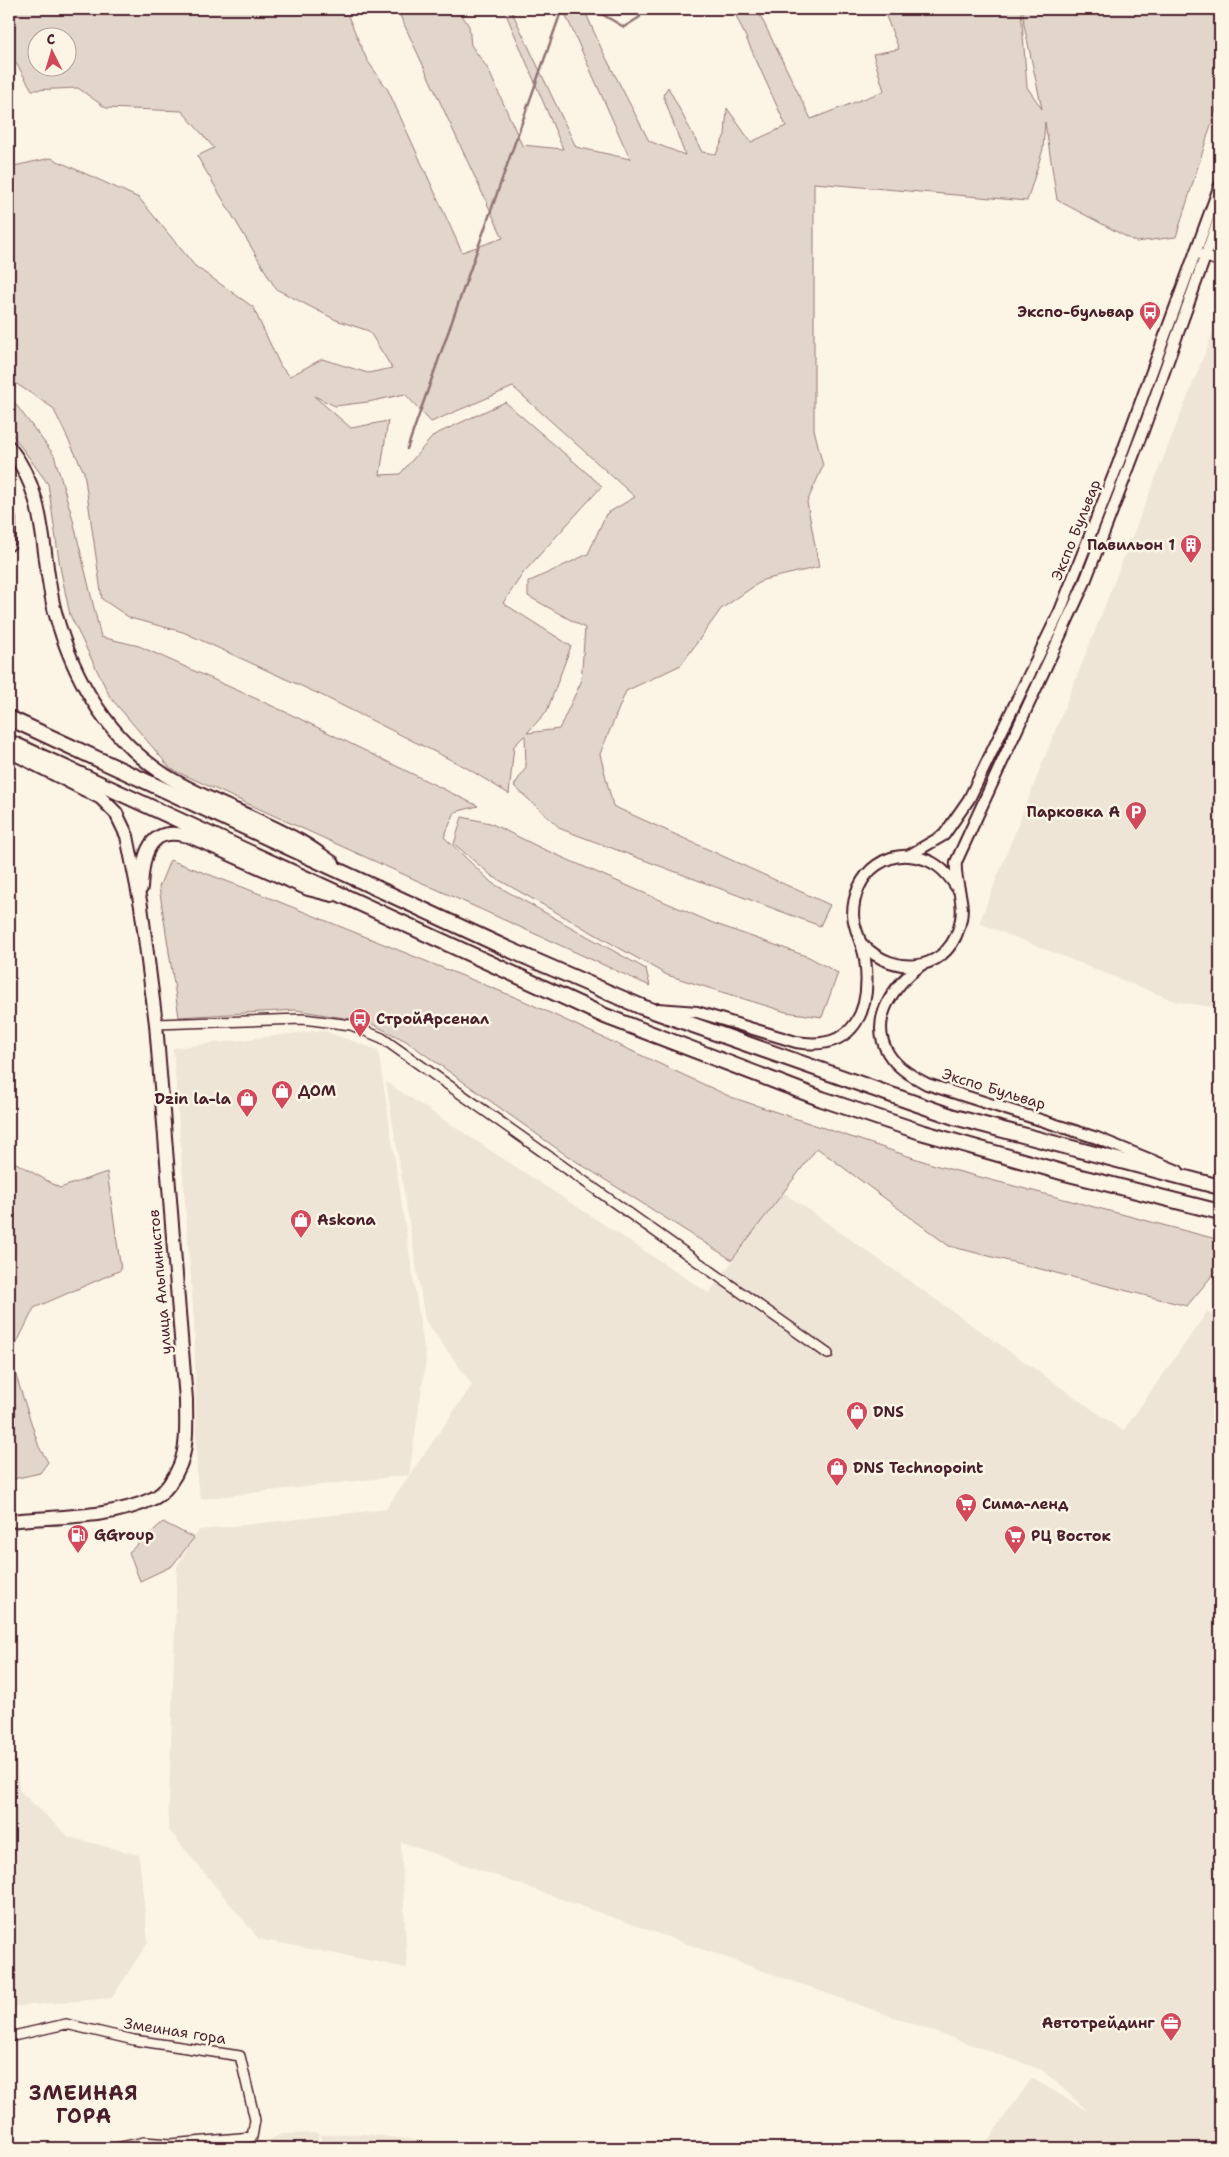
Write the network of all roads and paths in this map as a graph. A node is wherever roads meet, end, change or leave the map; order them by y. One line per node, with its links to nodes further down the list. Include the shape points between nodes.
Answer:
1 (1220, 185): 3 (street, Экспо Бульвар)
2 (1220, 215): 4 (street, Экспо Бульвар)
3 (1196, 253): 4 (street); 12 (street, Экспо Бульвар, via 1060,611 969,799 944,835)
4 (1206, 257): 5 (street); 14 (street, Экспо Бульвар, via 1084,584 959,855 956,870)
5 (1220, 262)
6 (9, 447): 13 (main road, via 28,475 40,513 53,603 66,647 78,677 106,720 134,751 165,775 299,840)
7 (9, 519): 8 (main road)
8 (9, 544)
9 (9, 718): 13 (main road)
10 (9, 742): 15 (main road)
11 (9, 751): 16 (main road, via 110,805 127,836)
12 (908, 856): 14 (street, Экспо Бульвар, via 934,862 947,873); 17 (street, Экспо Бульвар, via 883,862 862,880 853,916)
13 (349, 874): 19 (main road, via 508,950)
14 (960, 895): 18 (street, Экспо Бульвар, via 963,908 953,941 937,958)
15 (349, 900): 16 (main road, via 308,888 189,836 169,834 156,839 146,852); 23 (main road, via 605,1016 822,1099 1056,1171)
16 (141, 906): 20 (main road, улица Альпинистов)
17 (862, 944): 18 (street, Экспо Бульвар, via 871,953 893,964); 19 (street, Экспо Бульвар, via 866,976 862,1011 855,1025 830,1042 796,1042 697,1012)
18 (922, 964): 21 (street, Экспо Бульвар, via 908,974 884,1009 884,1044 888,1054 906,1072 927,1084 1097,1138)
19 (642, 1007): 21 (main road, via 954,1117)
20 (156, 1024): 24 (street, via 302,1019 351,1025 382,1038); 25 (main road, улица Альпинистов, via 186,1400 186,1440 180,1464 166,1489 153,1499 108,1512)
21 (1197, 1181): 22 (main road)
22 (1220, 1187)
23 (1220, 1212)
24 (828, 1354)
25 (9, 1519)
26 (9, 2037): 27 (street, Змеиная гора, via 66,2024 134,2040 240,2056 255,2120 252,2137 170,2144 144,2142)
27 (116, 2148)

